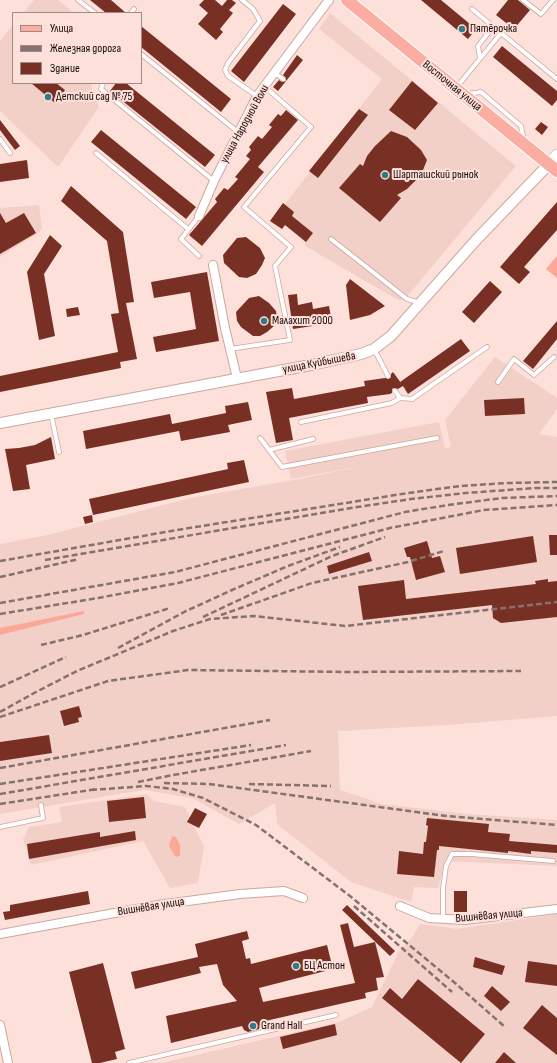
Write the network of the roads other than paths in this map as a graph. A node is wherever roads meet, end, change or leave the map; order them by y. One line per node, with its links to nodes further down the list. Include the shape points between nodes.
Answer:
1 (78, 0): 9 (lane)
2 (242, 0): 21 (lane, via 253,8 260,21 225,70 228,76)
3 (329, 0): 15 (street, улица Народной Воли)
4 (347, 0): 20 (main road, Восточная улица)
5 (523, 0): 6 (lane, via 540,14)
6 (553, 0)
7 (134, 9): 10 (lane)
8 (472, 9): 11 (lane)
9 (93, 12)
10 (132, 12)
11 (493, 27): 12 (lane); 14 (lane, via 478,46)
12 (501, 33): 14 (lane); 17 (lane)
13 (142, 55): 22 (lane)
14 (480, 58): 20 (lane)
15 (275, 73): 16 (lane); 19 (street, улица Народной Воли)
16 (283, 79)
17 (557, 79)
18 (103, 84): 27 (lane, via 101,89)
19 (264, 87): 21 (street, улица Народной Воли); 35 (lane, via 311,127 244,207 291,247 275,266 290,340)
20 (460, 92): 26 (main road, Восточная улица, via 525,145)
21 (258, 96): 22 (street, улица Народной Воли)
22 (239, 132): 27 (street, улица Народной Воли)
23 (0, 139): 24 (lane)
24 (10, 153)
25 (96, 153): 29 (lane)
26 (554, 163): 33 (street, улица Куйбышева, via 476,240)
27 (214, 181): 28 (street, улица Народной Воли)
28 (199, 216): 29 (lane)
29 (188, 230): 31 (lane, via 181,240)
30 (331, 239): 33 (lane, via 407,299)
31 (199, 256)
32 (213, 265): 35 (street)
33 (420, 303): 36 (street, улица Куйбышева, via 391,336)
34 (487, 347): 42 (lane, via 412,399)
35 (230, 349): 39 (street)
36 (374, 349): 38 (lane); 39 (street, улица Куйбышева, via 352,356)
37 (554, 357): 40 (lane, via 534,375 514,359)
38 (388, 376)
39 (237, 378): 43 (street, улица Куйбышева)
40 (498, 382)
41 (395, 391): 42 (lane)
42 (400, 398): 44 (lane, via 392,402)
43 (51, 413): 45 (street, улица Куйбышева); 50 (lane)
44 (301, 422)
45 (0, 423)
46 (260, 438): 49 (lane)
47 (437, 438): 49 (lane, via 282,466)
48 (313, 439): 49 (lane)
49 (269, 450)
50 (59, 452)
51 (41, 805): 52 (lane, via 44,818)
52 (0, 827)
53 (553, 861): 57 (lane, via 452,854 446,866)
54 (303, 898): 58 (street, Вишнёвая улица, via 284,891 240,894)
55 (400, 906): 57 (street, Вишнёвая улица, via 429,918)
56 (557, 909): 57 (street, Вишнёвая улица, via 465,920)
57 (443, 919)
58 (0, 934)
59 (336, 1015): 62 (lane)
60 (0, 1025): 61 (street)
61 (8, 1063)
62 (129, 1063)

